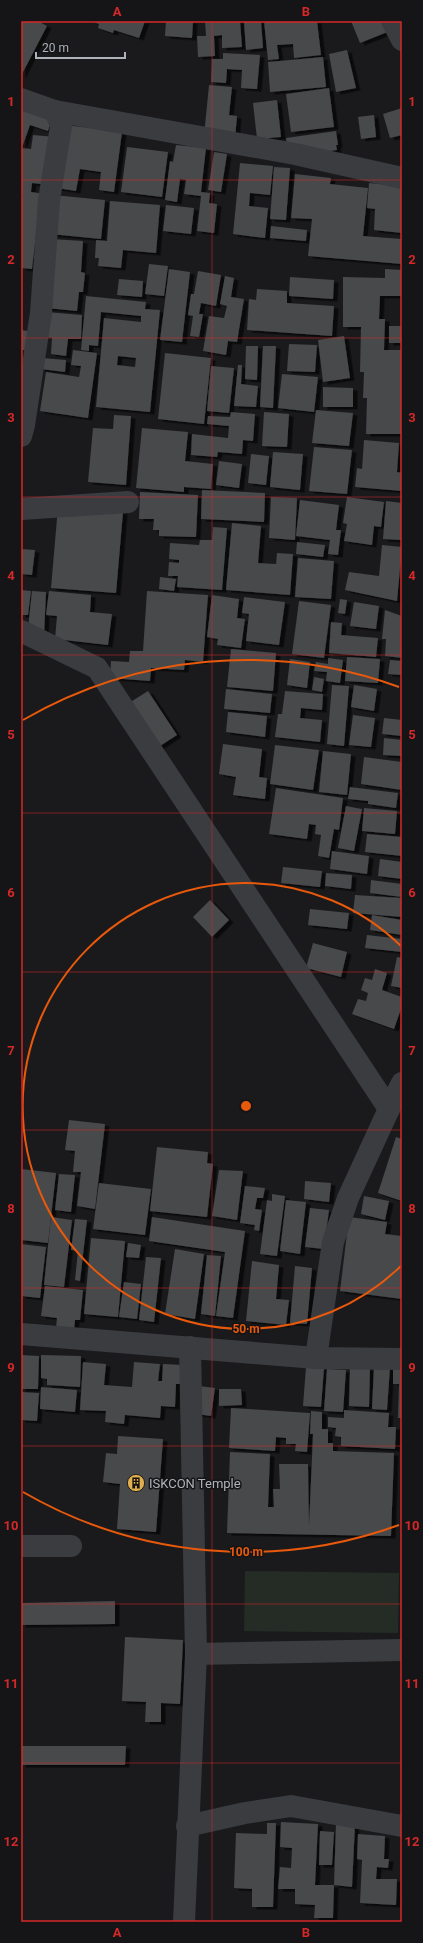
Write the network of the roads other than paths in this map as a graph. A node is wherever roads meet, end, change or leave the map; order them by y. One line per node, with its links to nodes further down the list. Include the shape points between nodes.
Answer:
1 (392, 21): 2 (street)
2 (402, 40)
3 (21, 99): 4 (street)
4 (55, 111): 5 (street, via 295,154); 6 (street, via 61,126 49,200 41,313)
5 (402, 178)
6 (21, 436)
7 (128, 502): 8 (street)
8 (21, 508)
9 (21, 631): 11 (street, via 97,668)
10 (402, 1083): 11 (street)
11 (389, 1109): 14 (street, via 348,1198 333,1242)
12 (21, 1334): 13 (street)
13 (190, 1347): 14 (street); 19 (street)
14 (316, 1358): 15 (street)
15 (402, 1359)
16 (21, 1546): 17 (street)
17 (71, 1546)
18 (402, 1650): 19 (street)
19 (196, 1654): 20 (street)
20 (188, 1826): 21 (street, via 244,1813 291,1806); 22 (street)
21 (402, 1826)
22 (184, 1922)

